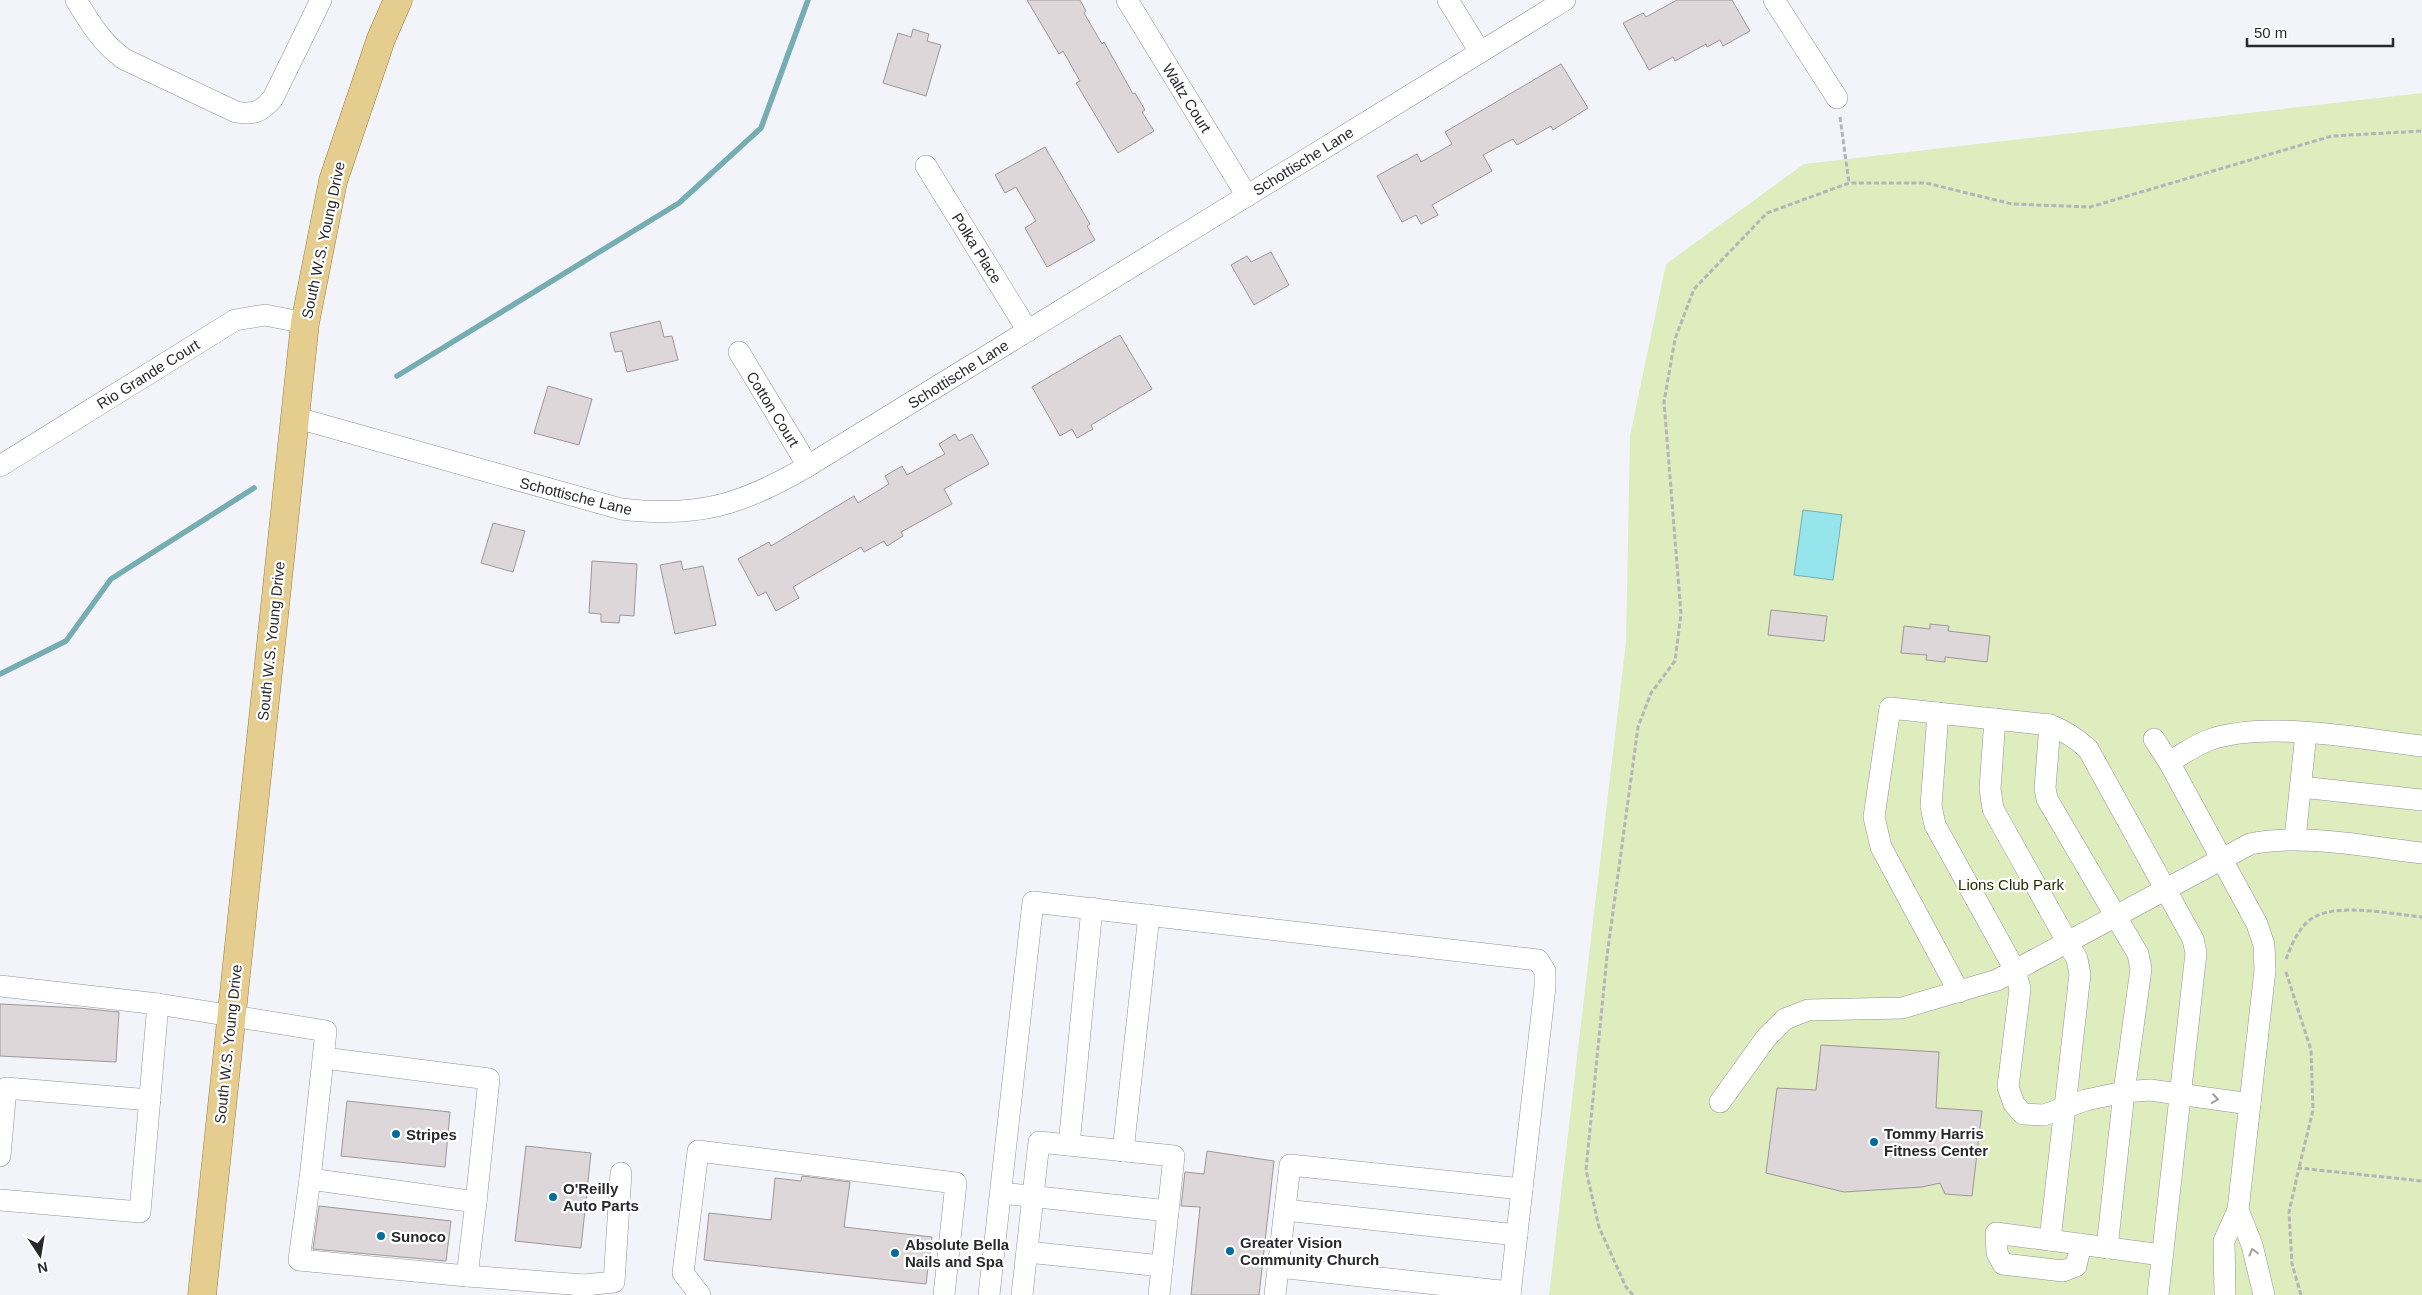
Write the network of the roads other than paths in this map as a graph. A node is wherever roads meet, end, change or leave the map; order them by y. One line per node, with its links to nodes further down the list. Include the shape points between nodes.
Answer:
1 (76, 0): 2 (street, via 98,36 124,59 236,112 250,114 264,110 273,98)
2 (321, 0)
3 (398, 0): 12 (main road, South W.S. Young Drive, via 381,39 333,181)
4 (1126, 0): 11 (street, Waltz Court)
5 (1448, 0): 8 (street)
6 (1565, 0): 8 (street, Schottische Lane)
7 (1774, 0): 9 (street)
8 (1480, 52): 11 (street, Schottische Lane)
9 (1837, 98)
10 (926, 166): 13 (street, Polka Place)
11 (1247, 196): 13 (street, Schottische Lane)
12 (305, 322): 15 (main road, South W.S. Young Drive); 16 (street, Rio Grande Court, via 266,315 235,320)
13 (1028, 331): 17 (street, Schottische Lane)
14 (739, 352): 17 (street, Cotton Court)
15 (294, 417): 17 (street, Schottische Lane, via 596,504 649,512 696,511 741,500); 39 (main road, South W.S. Young Drive)
16 (0, 466)
17 (808, 466)
18 (1938, 713): 19 (street); 35 (street, via 1930,806 1935,825); 37 (street, via 1890,708 1874,817 1881,848)
19 (1995, 719): 20 (street); 34 (street, via 1990,789 1993,809)
20 (2050, 725): 30 (street, via 2064,730 2088,749); 33 (street, via 2047,799)
21 (2306, 733): 23 (street); 24 (street, via 2237,732 2208,740); 25 (street)
22 (2154, 739): 24 (street)
23 (2422, 746)
24 (2169, 762): 29 (street)
25 (2300, 787): 26 (street); 27 (street)
26 (2422, 800)
27 (2295, 839): 28 (street); 29 (street, via 2250,844)
28 (2422, 853)
29 (2222, 858): 30 (street); 45 (street, via 2257,924 2264,945 2265,970)
30 (2164, 889): 33 (street); 42 (street, via 2193,939 2196,952)
31 (1092, 908): 32 (street); 47 (street); 53 (street, via 1033,902)
32 (1149, 915): 48 (street); 52 (street, via 1538,960 1545,970 1545,987)
33 (2116, 915): 34 (street); 41 (street, via 2138,954 2141,969)
34 (2067, 942): 35 (street); 46 (street, via 2077,959 2080,974)
35 (2015, 970): 37 (street, via 1997,980); 46 (street, via 2020,989 2008,1087 2014,1104 2023,1114 2044,1115)
36 (0, 986): 38 (street)
37 (1959, 992): 44 (street, via 1902,1008 1808,1010 1785,1020 1766,1038)
38 (158, 1004): 39 (street); 43 (street)
39 (231, 1016): 40 (street, via 326,1031); 71 (main road, South W.S. Young Drive)
40 (324, 1058): 51 (street); 56 (street, via 489,1079)
41 (2124, 1092): 42 (street, via 2150,1090); 46 (street); 63 (street)
42 (2180, 1094): 45 (street, one-way to 45); 65 (street)
43 (150, 1100): 49 (street, via 6,1088); 55 (street, via 140,1212)
44 (1720, 1102)
45 (2250, 1104): 58 (street)
46 (2066, 1108): 61 (street)
47 (1069, 1145): 48 (street); 54 (street, via 1039,1142)
48 (1123, 1151): 59 (street, via 1174,1156)
49 (0, 1156)
50 (621, 1174): 69 (street, via 614,1282)
51 (310, 1179): 56 (street); 68 (street, via 299,1260)
52 (1522, 1189): 57 (street, via 1290,1165); 60 (street)
53 (1001, 1194): 54 (street); 74 (street)
54 (1033, 1197): 59 (street); 64 (street)
55 (0, 1200)
56 (476, 1202): 68 (street)
57 (1285, 1210): 60 (street); 67 (street)
58 (2238, 1210): 79 (street, via 2224,1241); 80 (street, one-way to 58, via 2252,1245)
59 (1168, 1211): 66 (street)
60 (1517, 1235): 70 (street)
61 (2050, 1240): 62 (street); 62 (street, via 1996,1234 1997,1253 2003,1264 2063,1271 2076,1266)
62 (2081, 1244): 63 (street)
63 (2107, 1248): 65 (street)
64 (1027, 1252): 66 (street); 75 (street)
65 (2162, 1255): 78 (street)
66 (1162, 1266): 76 (street)
67 (1278, 1267): 70 (street); 77 (street)
68 (466, 1276): 69 (street)
69 (584, 1290)
70 (1510, 1294)
71 (202, 1295)
72 (700, 1295): 73 (street, via 683,1273 698,1151 956,1183)
73 (944, 1295)
74 (990, 1295)
75 (1022, 1295)
76 (1159, 1295)
77 (1275, 1295)
78 (2158, 1295)
79 (2226, 1295)
80 (2264, 1295)

